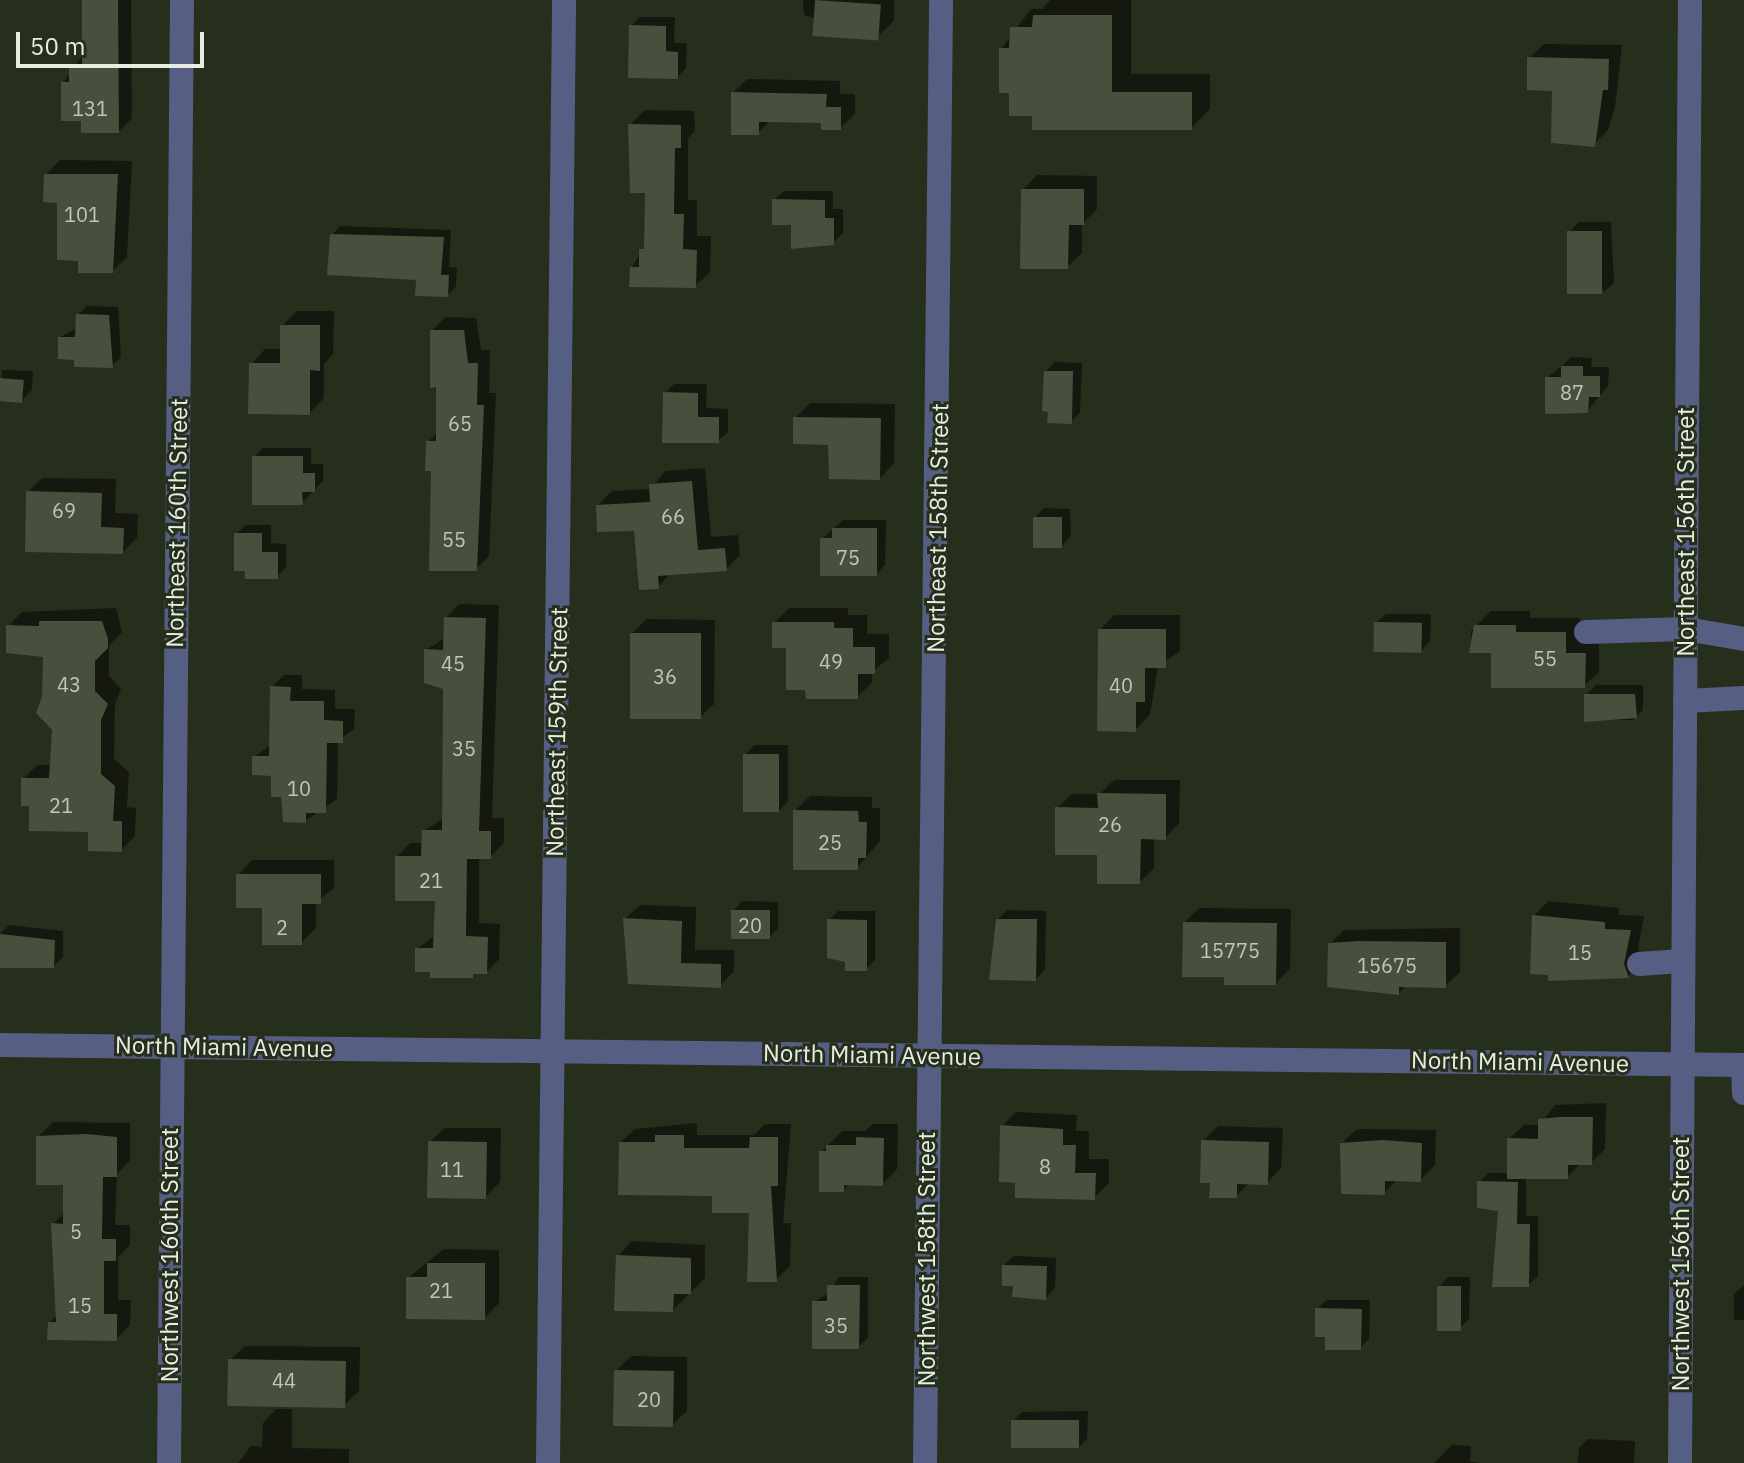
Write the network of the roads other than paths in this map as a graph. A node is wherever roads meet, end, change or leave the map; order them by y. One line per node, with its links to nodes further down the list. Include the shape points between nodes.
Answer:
1 (182, 0): 13 (street, Northeast 160th Street)
2 (564, 0): 14 (street, Northeast 159th Street)
3 (941, 0): 15 (street, Northeast 158th Street)
4 (1690, 0): 5 (street, Northeast 156th Street)
5 (1686, 629): 6 (street); 7 (street); 9 (street, Northeast 156th Street)
6 (1586, 632)
7 (1744, 639)
8 (1744, 698): 9 (street)
9 (1685, 701): 10 (street, Northeast 156th Street)
10 (1682, 961): 11 (street); 16 (street, Northeast 156th Street)
11 (1639, 964)
12 (0, 1045): 13 (street, North Miami Avenue)
13 (172, 1047): 14 (street, North Miami Avenue); 19 (street, Northwest 160th Street)
14 (552, 1051): 15 (street, North Miami Avenue); 20 (street, Northeast 159th Street)
15 (929, 1056): 16 (street, North Miami Avenue); 21 (street, Northwest 158th Street)
16 (1682, 1064): 17 (street, North Miami Avenue); 22 (street, Northwest 156th Street)
17 (1743, 1065): 18 (street)
18 (1744, 1093)
19 (169, 1463)
20 (548, 1463)
21 (925, 1463)
22 (1680, 1463)

